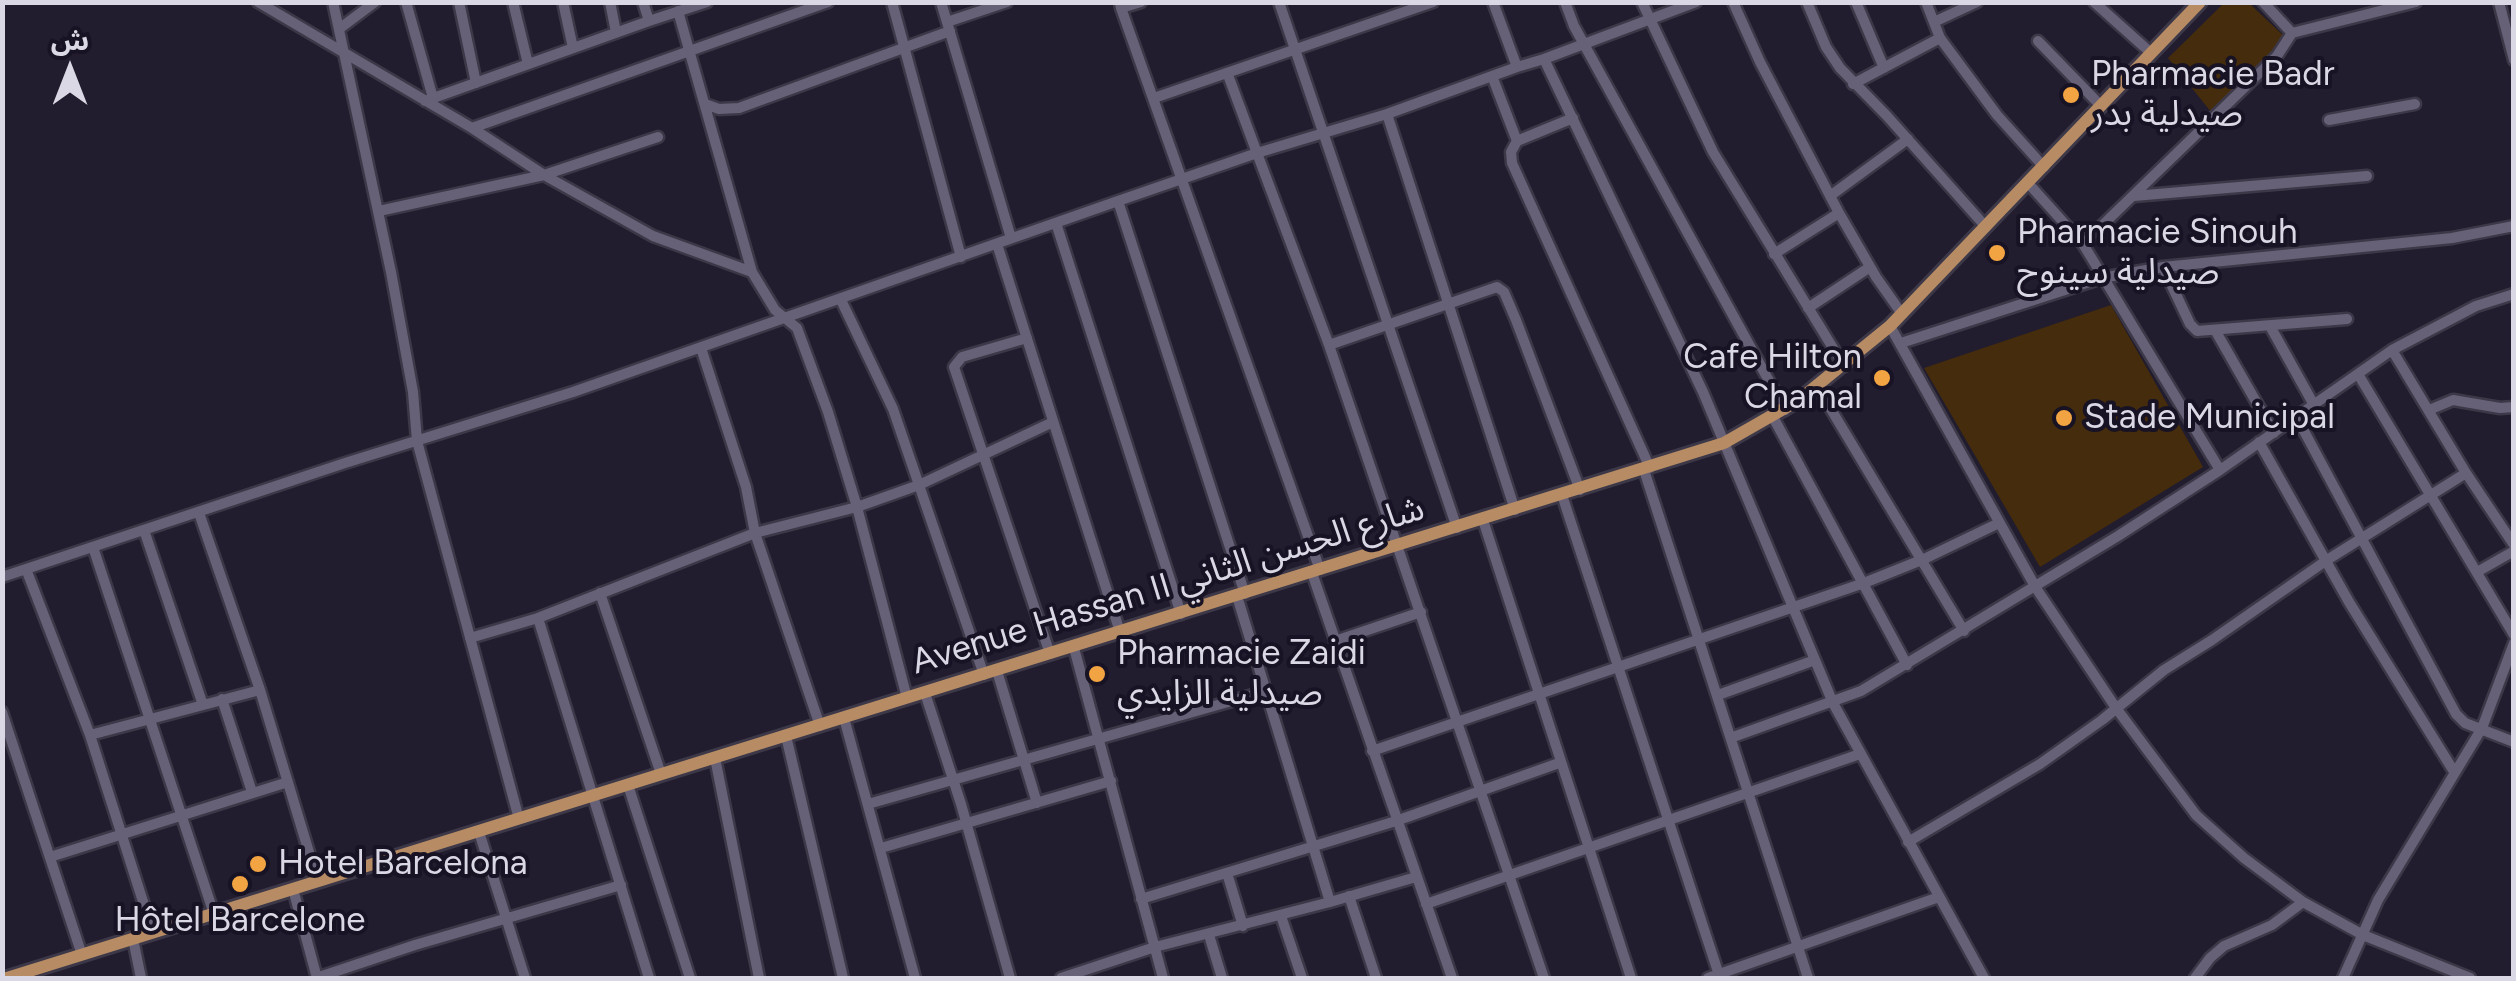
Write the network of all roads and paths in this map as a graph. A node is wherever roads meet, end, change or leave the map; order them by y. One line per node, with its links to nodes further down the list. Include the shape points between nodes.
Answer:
1 (258, 2): 50 (street)
2 (333, 2): 39 (street)
3 (375, 2): 39 (street)
4 (406, 2): 61 (street)
5 (460, 2): 58 (street)
6 (514, 2): 53 (street)
7 (564, 2): 46 (street)
8 (610, 2): 40 (street)
9 (643, 2): 36 (street)
10 (707, 2): 34 (street)
11 (828, 2): 33 (street)
12 (892, 2): 45 (street)
13 (941, 2): 38 (street)
14 (1007, 2): 38 (street)
15 (1142, 2): 32 (street)
16 (1279, 2): 48 (street)
17 (1433, 2): 48 (street)
18 (1493, 2): 54 (street)
19 (1564, 2): 44 (street)
20 (1642, 2): 35 (street)
21 (1696, 2): 35 (street)
22 (1733, 2): 79 (street)
23 (1807, 2): 59 (street, via 1826,47)
24 (1856, 2): 55 (street)
25 (1926, 2): 37 (street)
26 (1978, 2): 37 (street)
27 (2094, 2): 49 (street)
28 (2200, 2): 49 (main road, Avenue Hassan II شارع الحسن الثاني)
29 (2263, 2): 41 (street)
30 (2416, 2): 41 (street)
31 (2499, 2): 52 (street)
32 (1120, 5): 60 (street)
33 (796, 8): 47 (street)
34 (678, 12): 36 (street); 47 (street)
35 (1648, 20): 44 (street); 90 (street, via 1713,152)
36 (649, 21): 40 (street)
37 (1934, 22): 42 (street)
38 (948, 27): 45 (street); 87 (street)
39 (339, 29): 50 (street)
40 (616, 32): 46 (street)
41 (2292, 33): 80 (street)
42 (1940, 38): 55 (street); 74 (street)
43 (2038, 42): 64 (street)
44 (1586, 46): 51 (street); 118 (street)
45 (903, 47): 62 (street, via 739,108); 91 (street)
46 (574, 48): 53 (street)
47 (690, 51): 62 (street); 68 (street)
48 (1295, 51): 56 (street); 69 (street)
49 (2151, 53): 64 (main road, Avenue Hassan II شارع الحسن الثاني)
50 (345, 54): 61 (street); 82 (street)
51 (1544, 59): 54 (street); 66 (street)
52 (2514, 60)
53 (528, 64): 58 (street)
54 (1517, 68): 57 (street)
55 (1884, 68): 59 (street)
56 (1228, 75): 60 (street); 73 (street)
57 (1492, 76): 65 (street); 72 (street)
58 (476, 83): 61 (street)
59 (1853, 84): 71 (street)
60 (1154, 98): 77 (street)
61 (429, 100): 68 (street)
62 (705, 104): 94 (street)
63 (2416, 104): 67 (street)
64 (2100, 106): 74 (main road, Avenue Hassan II شارع الحسن الثاني)
65 (1388, 114): 69 (street); 98 (street)
66 (1572, 118): 72 (street); 124 (street)
67 (2329, 120)
68 (472, 128): 75 (street)
69 (1323, 134): 73 (street); 103 (street)
70 (658, 137): 75 (street)
71 (1908, 139): 79 (street); 86 (street)
72 (1517, 141): 126 (street, via 1512,163 1524,194)
73 (1257, 154): 77 (street); 109 (street)
74 (2044, 168): 78 (main road, Avenue Hassan II شارع الحسن الثاني)
75 (544, 175): 82 (street); 94 (street, via 653,236)
76 (2366, 176): 80 (street)
77 (1184, 180): 81 (street); 148 (street)
78 (2028, 183): 86 (main road, Avenue Hassan II شارع الحسن الثاني); 89 (street)
79 (1830, 196): 83 (street)
80 (2133, 196): 89 (street)
81 (1118, 201): 84 (street); 154 (street)
82 (379, 211): 122 (street)
83 (1839, 213): 90 (street); 92 (street)
84 (1056, 223): 87 (street); 157 (street)
85 (2514, 226): 93 (street)
86 (1986, 228): 100 (main road, Avenue Hassan II شارع الحسن الثاني)
87 (1011, 238): 88 (street)
88 (997, 244): 91 (street); 107 (street)
89 (2083, 244): 95 (street)
90 (1774, 254): 99 (street)
91 (961, 257): 97 (street)
92 (1870, 267): 99 (street); 100 (street)
93 (2164, 267): 95 (street); 106 (street, via 2194,328)
94 (752, 272): 101 (street)
95 (2102, 278): 108 (street); 127 (street)
96 (2514, 294): 111 (street)
97 (840, 300): 101 (street); 129 (street, via 892,408)
98 (1448, 303): 103 (street); 130 (street, via 1490,287 1504,292); 134 (street)
99 (1808, 308): 112 (street)
100 (1902, 314): 104 (main road, Avenue Hassan II شارع الحسن الثاني)
101 (786, 318): 110 (street); 133 (street, via 796,328 828,412)
102 (2347, 319): 105 (street)
103 (1389, 323): 109 (street); 138 (street)
104 (1890, 326): 108 (street); 112 (main road, Avenue Hassan II شارع الحسن الثاني)
105 (2270, 326): 106 (street); 115 (street)
106 (2215, 330): 121 (street)
107 (1027, 338): 120 (street); 125 (street, via 956,361)
108 (1901, 343): 137 (street)
109 (1329, 345): 142 (street)
110 (700, 348): 122 (street); 140 (street)
111 (2392, 350): 113 (street); 117 (street)
112 (1844, 366): 114 (main road, Avenue Hassan II شارع الحسن الثاني)
113 (2358, 374): 115 (street); 132 (street)
114 (1817, 386): 118 (main road, Avenue Hassan II شارع الحسن الثاني); 145 (street)
115 (2314, 405): 119 (street)
116 (2514, 407): 117 (street, via 2453,400)
117 (2429, 410): 128 (street)
118 (1779, 414): 124 (main road, Avenue Hassan II شارع الحسن الثاني); 151 (street)
119 (2297, 418): 121 (street); 141 (street)
120 (1053, 422): 125 (street); 160 (street)
121 (2274, 432): 123 (street)
122 (417, 441): 135 (street); 162 (street)
123 (2259, 442): 127 (street); 146 (street)
124 (1724, 443): 126 (main road, Avenue Hassan II شارع الحسن الثاني); 155 (street)
125 (984, 455): 129 (street); 167 (street)
126 (1647, 469): 130 (main road, Avenue Hassan II شارع الحسن الثاني); 164 (street)
127 (2220, 470): 152 (street)
128 (2466, 473): 132 (street); 144 (street)
129 (918, 484): 133 (street); 172 (street)
130 (1580, 490): 131 (main road, Avenue Hassan II شارع الحسن الثاني)
131 (1562, 495): 134 (main road, Avenue Hassan II شارع الحسن الثاني); 171 (street)
132 (2429, 496): 141 (street); 149 (street)
133 (857, 507): 140 (street); 178 (street)
134 (1515, 510): 136 (main road, Avenue Hassan II شارع الحسن الثاني)
135 (199, 513): 139 (street); 173 (street)
136 (1483, 520): 138 (main road, Avenue Hassan II شارع الحسن الثاني); 177 (street)
137 (1999, 523): 145 (street); 152 (street)
138 (1457, 528): 142 (main road, Avenue Hassan II شارع الحسن الثاني)
139 (144, 530): 143 (street); 181 (street)
140 (755, 533): 153 (street); 187 (street)
141 (2361, 538): 146 (street); 188 (street, via 2456,714)
142 (1398, 546): 148 (main road, Avenue Hassan II شارع الحسن الثاني); 156 (street)
143 (92, 547): 147 (street); 184 (street)
144 (2514, 548): 149 (street)
145 (1924, 559): 151 (street); 159 (street)
146 (2326, 560): 182 (street); 199 (street)
147 (26, 569): 150 (street); 189 (street)
148 (1316, 572): 154 (main road, Avenue Hassan II شارع الحسن الثاني); 163 (street)
149 (2476, 572): 161 (street)
150 (2, 578)
151 (1864, 583): 155 (street); 170 (street)
152 (2036, 588): 159 (street); 182 (street)
153 (600, 593): 158 (street); 200 (street)
154 (1241, 595): 157 (main road, Avenue Hassan II شارع الحسن الثاني); 174 (street)
155 (1793, 608): 164 (street); 169 (street)
156 (1422, 612): 163 (street); 186 (street)
157 (1181, 614): 160 (main road, Avenue Hassan II شارع الحسن الثاني)
158 (538, 618): 162 (street); 208 (street)
159 (1964, 630): 170 (street)
160 (1120, 632): 166 (main road, Avenue Hassan II شارع الحسن الثاني)
161 (2514, 635)
162 (470, 638): 212 (street)
163 (1334, 640): 194 (street)
164 (1698, 641): 171 (street); 176 (street)
165 (2514, 643): 168 (street)
166 (1074, 648): 167 (main road, Avenue Hassan II شارع الحسن الثاني); 192 (street)
167 (1050, 654): 172 (main road, Avenue Hassan II شارع الحسن الثاني)
168 (2512, 656): 188 (street)
169 (1815, 660): 176 (street); 180 (street)
170 (1906, 665): 180 (street)
171 (1618, 668): 177 (street); 213 (street)
172 (991, 673): 175 (main road, Avenue Hassan II شارع الحسن الثاني); 197 (street)
173 (260, 690): 179 (street); 203 (street)
174 (1267, 691): 192 (street); 219 (street)
175 (926, 693): 178 (main road, Avenue Hassan II شارع الحسن الثاني); 201 (street)
176 (1718, 695): 191 (street)
177 (1538, 696): 186 (street); 198 (street)
178 (907, 698): 185 (main road, Avenue Hassan II شارع الحسن الثاني)
179 (222, 699): 181 (street); 206 (street)
180 (1833, 703): 191 (street); 195 (street)
181 (203, 704): 184 (street)
182 (2116, 708): 218 (street, via 2040,764); 233 (street, via 2196,815)
183 (2, 712): 222 (street)
184 (150, 718): 189 (street); 211 (street)
185 (844, 718): 187 (main road, Avenue Hassan II شارع الحسن الثاني); 209 (street)
186 (1459, 722): 194 (street); 205 (street)
187 (820, 726): 190 (main road, Avenue Hassan II شارع الحسن الثاني)
188 (2482, 728): 193 (street); 199 (street)
189 (90, 735): 217 (street)
190 (786, 736): 196 (main road, Avenue Hassan II شارع الحسن الثاني); 254 (street)
191 (1732, 737): 207 (street)
192 (1098, 738): 197 (street); 202 (street)
193 (2514, 742)
194 (1372, 751): 214 (street)
195 (1860, 754): 207 (street); 218 (street)
196 (715, 758): 200 (main road, Avenue Hassan II شارع الحسن الثاني); 253 (street)
197 (1024, 758): 201 (street); 210 (street)
198 (1559, 763): 205 (street); 221 (street)
199 (2454, 770): 241 (street)
200 (661, 774): 204 (main road, Avenue Hassan II شارع الحسن الثاني)
201 (953, 778): 209 (street); 215 (street)
202 (1110, 781): 210 (street); 231 (street)
203 (288, 782): 206 (street); 226 (street)
204 (628, 785): 208 (main road, Avenue Hassan II شارع الحسن الثاني); 252 (street)
205 (1480, 790): 214 (street); 224 (street)
206 (252, 792): 211 (street)
207 (1749, 794): 213 (street); 244 (street)
208 (594, 796): 212 (main road, Avenue Hassan II شارع الحسن الثاني); 227 (street)
209 (868, 804): 220 (street)
210 (1037, 804): 215 (street)
211 (181, 814): 217 (street); 235 (street)
212 (519, 819): 216 (main road, Avenue Hassan II شارع الحسن الثاني)
213 (1669, 820): 221 (street); 246 (street)
214 (1396, 821): 219 (street); 225 (street)
215 (966, 824): 220 (street); 256 (street)
216 (479, 832): 226 (main road, Avenue Hassan II شارع الحسن الثاني); 237 (street)
217 (122, 837): 222 (street); 239 (street)
218 (1908, 842): 230 (street)
219 (1312, 847): 223 (street); 232 (street)
220 (881, 848): 255 (street)
221 (1588, 848): 224 (street); 264 (street)
222 (50, 857): 245 (street)
223 (1227, 873): 231 (street); 238 (street)
224 (1508, 875): 234 (street); 263 (street)
225 (1416, 877): 229 (street); 234 (street)
226 (318, 882): 228 (main road, Avenue Hassan II شارع الحسن الثاني)
227 (621, 884): 237 (street); 251 (street)
228 (293, 890): 235 (main road, Avenue Hassan II شارع الحسن الثاني); 249 (street)
229 (1349, 896): 232 (street); 261 (street)
230 (1938, 897): 244 (street); 266 (street)
231 (1141, 898): 243 (street)
232 (1330, 902): 236 (street)
233 (2304, 902): 241 (street); 267 (street, via 2272,926 2224,946)
234 (1426, 904): 262 (street)
235 (214, 914): 239 (main road, Avenue Hassan II شارع الحسن الثاني)
236 (1281, 916): 238 (street); 260 (street)
237 (506, 918): 249 (street); 250 (street)
238 (1243, 926): 240 (street)
239 (152, 933): 242 (main road, Avenue Hassan II شارع الحسن الثاني)
240 (1210, 935): 243 (street); 259 (street)
241 (2363, 936): 268 (street); 269 (street)
242 (133, 939): 245 (main road, Avenue Hassan II شارع الحسن الثاني); 248 (street)
243 (1155, 947): 257 (street); 258 (street)
244 (1798, 948): 246 (street); 265 (street)
245 (82, 955): 247 (main road, Avenue Hassan II شارع الحسن الثاني)
246 (1715, 977)
247 (7, 978)
248 (141, 978)
249 (316, 978)
250 (524, 978)
251 (649, 978)
252 (690, 978)
253 (758, 978)
254 (843, 978)
255 (915, 978)
256 (1010, 978)
257 (1061, 978)
258 (1163, 978)
259 (1222, 978)
260 (1302, 978)
261 (1376, 978)
262 (1452, 978)
263 (1544, 978)
264 (1631, 978)
265 (1808, 978)
266 (1984, 978)
267 (2195, 978)
268 (2343, 978)
269 (2470, 978)

